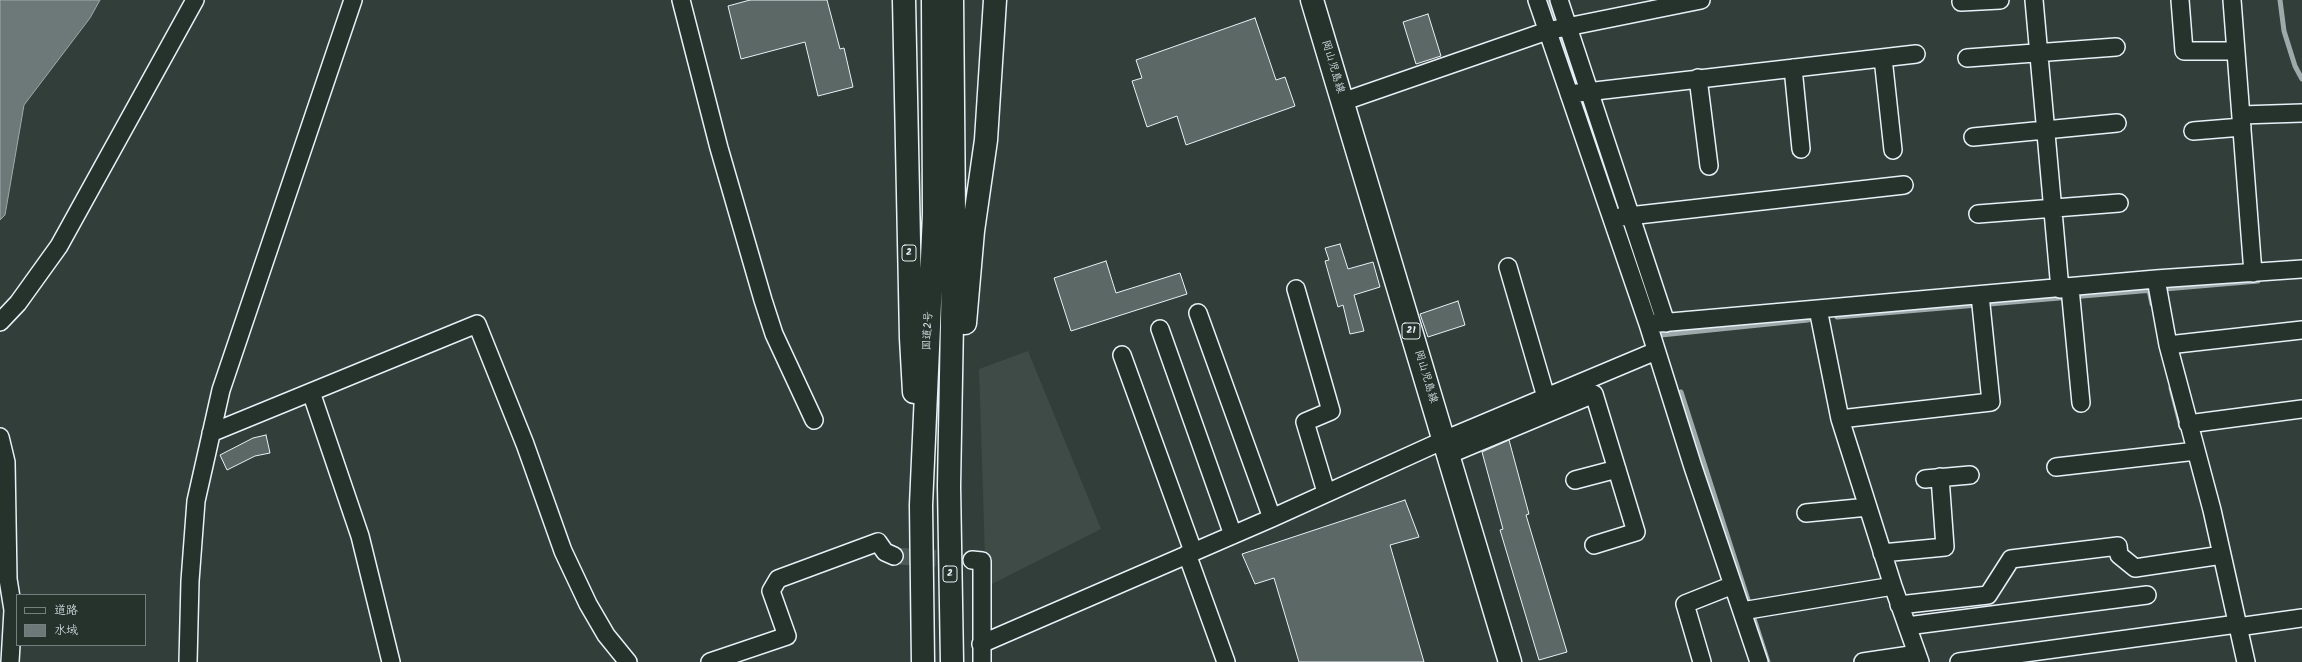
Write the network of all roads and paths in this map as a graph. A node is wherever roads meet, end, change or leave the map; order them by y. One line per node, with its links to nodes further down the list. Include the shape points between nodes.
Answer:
1 (195, 0): 18 (street)
2 (353, 0): 69 (street, via 242,325 221,390)
3 (681, 0): 67 (street, via 719,148 763,300 774,334)
4 (904, 0): 80 (main road, 2, via 911,338)
5 (933, 0): 80 (main road, 国道2号 / 2, via 934,214)
6 (952, 0): 78 (main road, 国道2号 / 2, via 954,212)
7 (995, 0): 78 (main road, 2, via 986,140 973,231)
8 (1312, 0): 29 (main road, 岡山児島線 / 21)
9 (1537, 0): 19 (street)
10 (1559, 0): 19 (street)
11 (1701, 0): 19 (street)
12 (1981, 0): 13 (street); 17 (street)
13 (2000, 0)
14 (2034, 0): 21 (street)
15 (2180, 0): 22 (street, via 2184,51)
16 (2232, 0): 22 (street)
17 (1961, 2)
18 (187, 7): 53 (street, via 59,246 18,303)
19 (1558, 29): 28 (street); 29 (street)
20 (2116, 47): 21 (street)
21 (2038, 51): 25 (street); 33 (street)
22 (2236, 51): 31 (street)
23 (1916, 54): 24 (street)
24 (1883, 58): 26 (street); 37 (street)
25 (1967, 58)
26 (1792, 68): 27 (street); 36 (street)
27 (1698, 78): 28 (street); 38 (street)
28 (1579, 93): 43 (street)
29 (1342, 102): 71 (main road, 岡山児島線 / 21)
30 (2302, 113): 31 (street)
31 (2241, 121): 34 (street); 46 (street)
32 (2117, 123): 33 (street)
33 (2045, 129): 35 (street); 41 (street)
34 (2193, 131)
35 (1973, 137)
36 (1801, 149)
37 (1893, 150)
38 (1709, 166)
39 (1904, 185): 43 (street)
40 (2119, 202): 41 (street)
41 (2053, 208): 42 (street); 49 (street)
42 (1978, 214)
43 (1621, 217): 54 (street); 55 (street)
44 (1508, 267): 63 (street)
45 (2302, 269): 46 (street)
46 (2252, 273): 47 (street)
47 (2156, 286): 49 (street); 58 (street)
48 (1296, 289): 79 (street, via 1331,411 1305,422)
49 (2068, 293): 50 (street); 64 (street)
50 (1980, 302): 51 (street); 66 (street, via 1991,402)
51 (1818, 309): 54 (street); 66 (street)
52 (1198, 313): 83 (street)
53 (0, 322)
54 (1666, 323): 55 (street)
55 (1648, 324): 59 (street)
56 (1160, 329): 84 (street)
57 (2302, 330): 58 (street)
58 (2168, 345): 68 (street)
59 (1656, 351): 62 (street); 92 (street)
60 (1122, 355): 90 (street)
61 (311, 392): 69 (street); 104 (street, via 360,536); 105 (street, via 477,324 525,444 563,550 588,604 606,634)
62 (1571, 395): 63 (street); 71 (street); 75 (street, via 1594,394)
63 (1546, 397): 71 (street)
64 (2081, 404)
65 (2302, 409): 68 (street)
66 (1840, 418): 81 (street)
67 (814, 420)
68 (2188, 424): 72 (street)
69 (211, 433): 103 (street, via 196,501 190,581)
70 (0, 437): 73 (street)
71 (1446, 448): 79 (street); 111 (main road, 岡山児島線 / 21)
72 (2190, 452): 74 (street); 88 (street)
73 (3, 463): 86 (street)
74 (2056, 467)
75 (1616, 469): 77 (street); 85 (street, via 1636,532)
76 (1970, 475): 87 (street, via 1932,478 1945,547)
77 (1575, 480)
78 (949, 486): 108 (main road, 国道2号 / 2)
79 (1326, 492): 83 (street)
80 (921, 505): 107 (main road, 国道2号 / 2)
81 (1868, 507): 82 (street); 87 (street)
82 (1806, 513)
83 (1272, 518): 84 (street)
84 (1233, 535): 90 (street)
85 (1594, 545)
86 (4, 551): 102 (street, via 13,610)
87 (1882, 553): 93 (street)
88 (2219, 555): 95 (street, via 2135,568 2119,555 2118,546 2011,559 1988,595); 98 (street)
89 (894, 556): 106 (street, via 885,552 878,542 778,579 771,591 787,636)
90 (1190, 558): 100 (street); 110 (street)
91 (972, 560): 100 (street, via 982,561)
92 (1733, 585): 96 (street); 112 (street, via 1685,604)
93 (1892, 586): 95 (street); 96 (street)
94 (2147, 595): 99 (street)
95 (1899, 606): 99 (street)
96 (1748, 609): 113 (street)
97 (2302, 618): 98 (street)
98 (2234, 625): 115 (street); 116 (street)
99 (1907, 626): 101 (street)
100 (981, 644): 109 (street)
101 (1919, 658): 114 (street)
102 (10, 662)
103 (188, 662)
104 (391, 662)
105 (628, 662)
106 (710, 662)
107 (923, 662)
108 (952, 662)
109 (982, 662)
110 (1226, 662)
111 (1510, 662)
112 (1702, 662)
113 (1759, 662)
114 (1863, 662)
115 (1959, 662)
116 (2246, 662)

